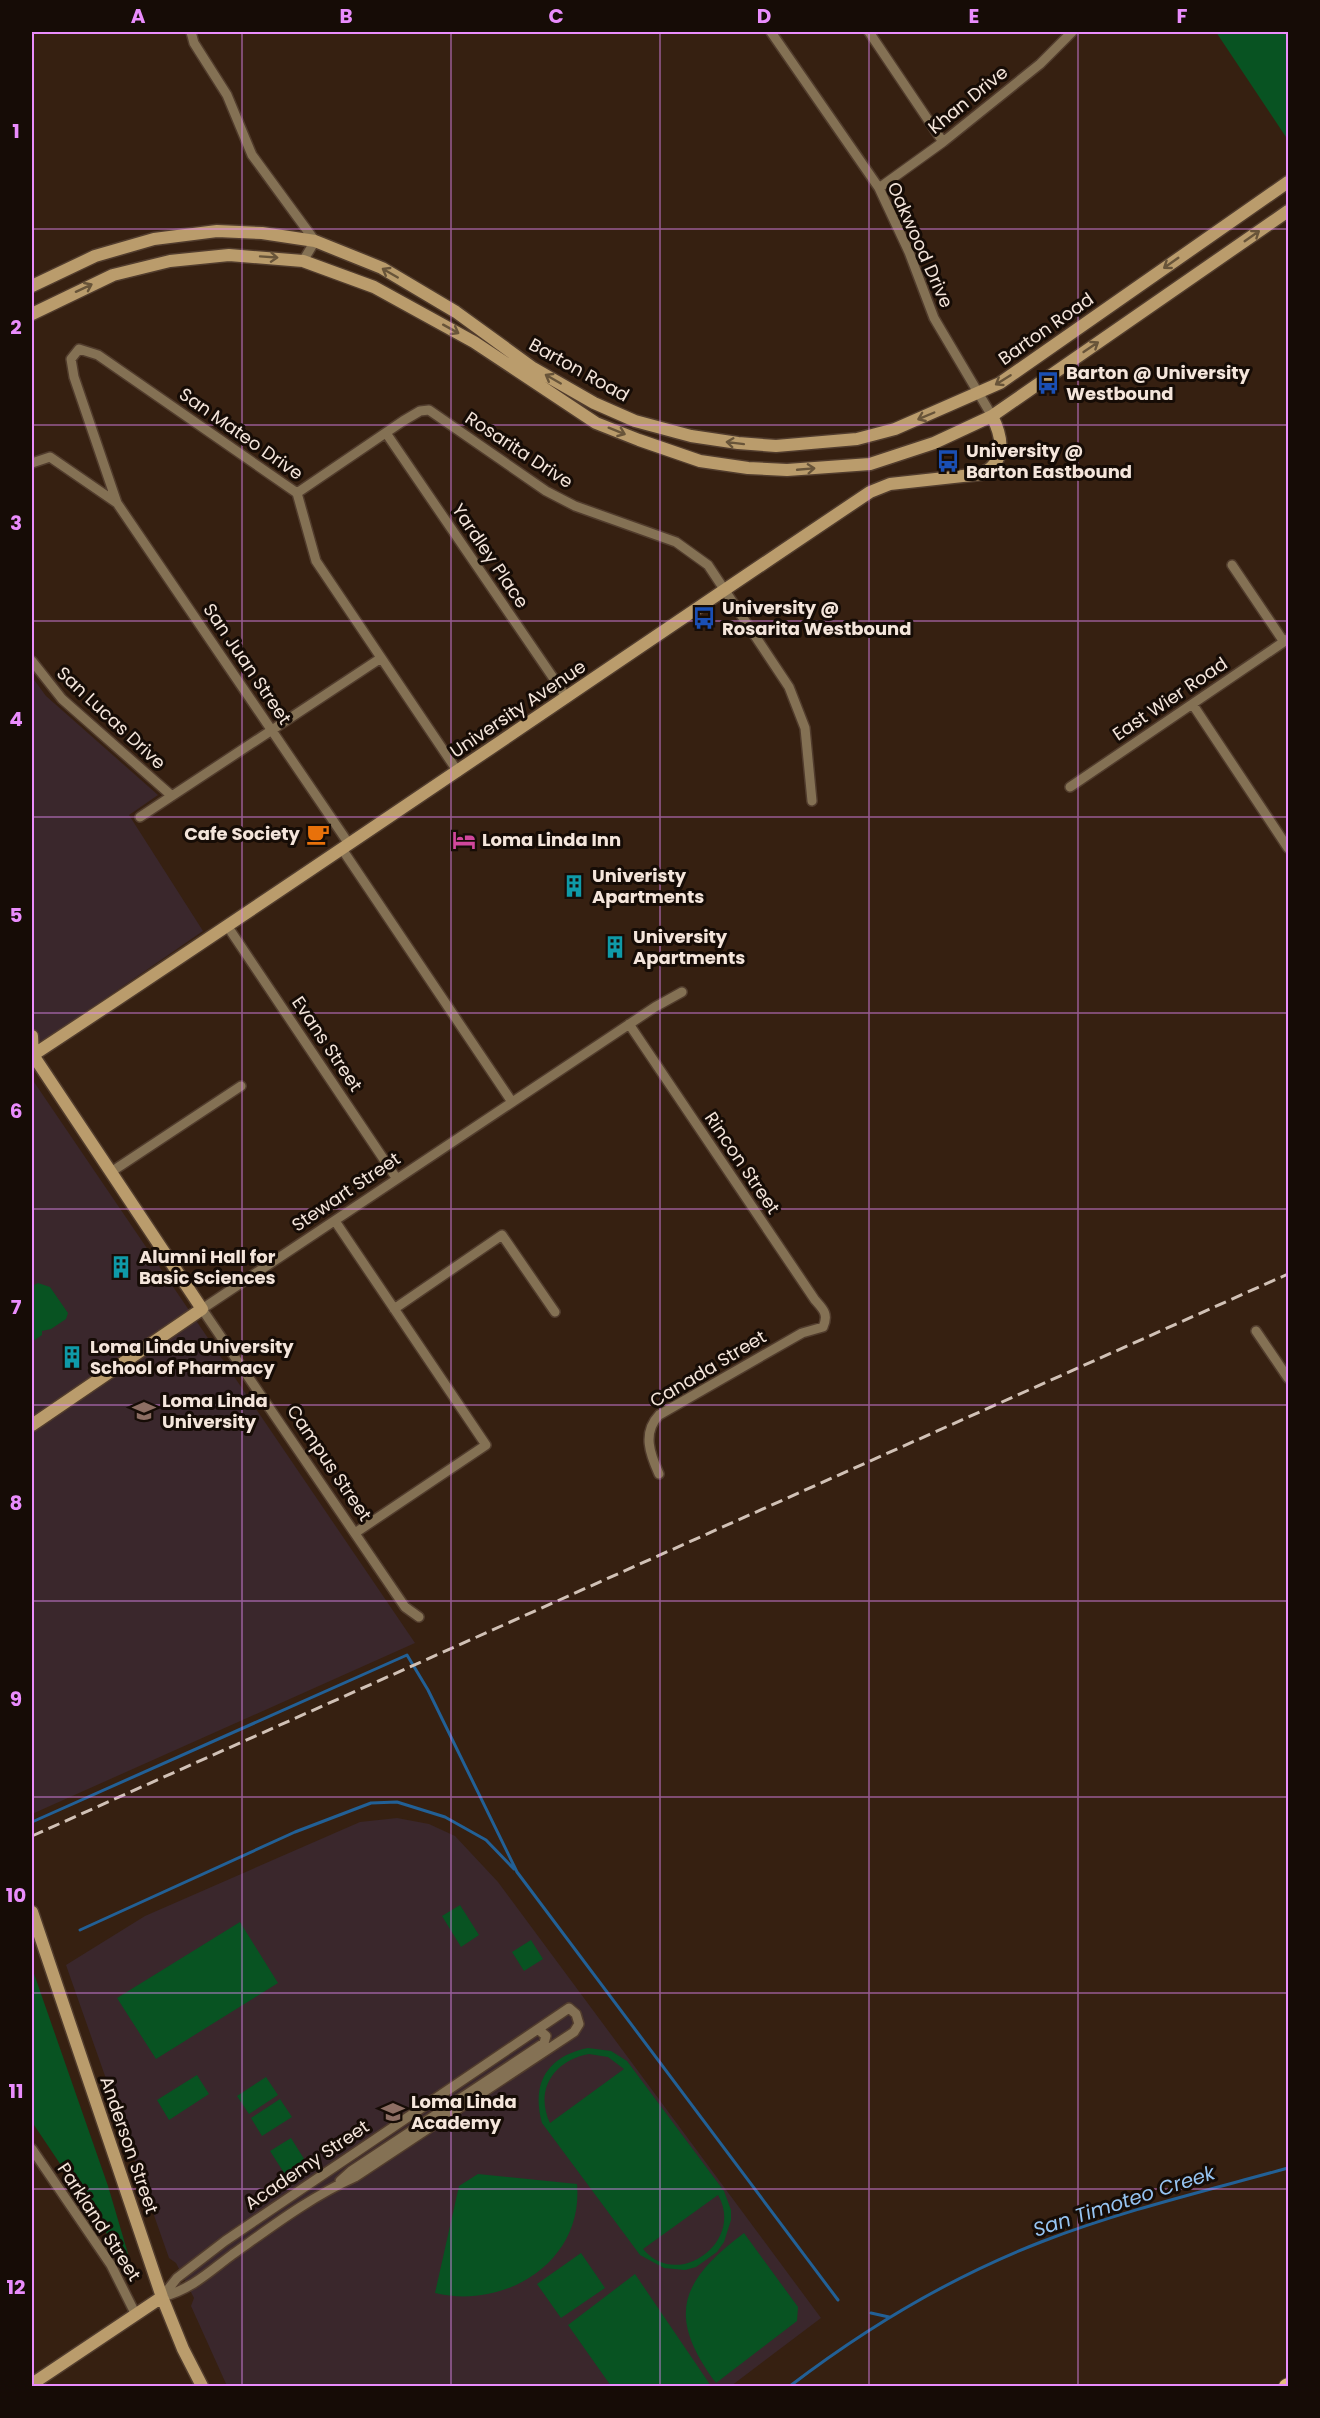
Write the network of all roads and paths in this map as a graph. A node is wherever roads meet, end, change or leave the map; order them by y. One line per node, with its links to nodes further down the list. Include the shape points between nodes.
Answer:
1 (190, 32): 9 (street, via 227,95 252,154)
2 (771, 32): 7 (street, Oakwood Drive)
3 (868, 32): 5 (street)
4 (1072, 32): 5 (street, Khan Drive, via 1040,64)
5 (943, 142): 7 (street, Khan Drive)
6 (1288, 182): 14 (main road, Barton Road, one-way to 14)
7 (879, 188): 14 (street, Oakwood Drive, via 934,318)
8 (1288, 212): 15 (main road, Barton Road, one-way to 8)
9 (315, 241): 10 (street); 11 (main road, Barton Road, via 262,232 218,231 154,239 95,256); 14 (main road, Barton Road, one-way to 9, via 895,429 857,439 776,446 691,436 635,421 594,403 533,368 456,312 387,271)
10 (303, 261): 12 (main road, Barton Road, one-way to 10, via 113,275 170,261 229,255); 15 (main road, Barton Road, one-way to 15, via 374,286 474,342 597,423 700,461 787,470 870,464 934,443)
11 (32, 286)
12 (32, 314)
13 (75, 353): 18 (street, San Mateo Drive, via 79,349 98,355); 19 (street, San Juan Street, via 71,359 74,377)
14 (980, 393): 15 (street, Oakwood Drive)
15 (992, 416): 21 (main road, University Avenue, via 1002,445 991,469 981,474 890,484 870,492)
16 (386, 433): 18 (street, Rosarita Drive); 21 (street, Rosarita Drive, via 418,411 429,410 546,491 685,548 708,565); 25 (street, Yardley Place)
17 (32, 463): 19 (street, San Juan Street, via 50,457)
18 (297, 493): 23 (street, San Mateo Drive, via 316,561)
19 (117, 503): 27 (street, San Juan Street)
20 (1232, 565): 22 (street)
21 (725, 589): 25 (main road, University Avenue); 31 (street, via 789,687 805,728)
22 (1286, 640): 26 (street, East Wier Road)
23 (381, 658): 27 (street); 28 (street, San Mateo Drive)
24 (32, 661): 30 (street, San Lucas Drive, via 62,699)
25 (567, 698): 28 (main road, University Avenue)
26 (1193, 705): 29 (street, East Wier Road); 34 (street)
27 (272, 730): 30 (street); 33 (street, San Juan Street)
28 (458, 772): 33 (main road, University Avenue)
29 (1070, 787)
30 (172, 796): 32 (street)
31 (813, 801)
32 (140, 818)
33 (346, 847): 35 (main road, University Avenue); 41 (street, San Juan Street)
34 (1288, 848)
35 (228, 927): 39 (main road, University Avenue); 43 (street, Evans Street)
36 (682, 992): 37 (street, Stewart Street)
37 (628, 1024): 41 (street, Stewart Street); 48 (street, Rincon Street, via 825,1311)
38 (32, 1036): 39 (main road)
39 (32, 1054): 42 (main road, Campus Street)
40 (241, 1086): 42 (street)
41 (512, 1102): 43 (street, Stewart Street)
42 (111, 1172): 45 (main road, Campus Street)
43 (398, 1179): 44 (street, Stewart Street)
44 (335, 1221): 45 (street, Stewart Street); 46 (street)
45 (202, 1309): 51 (main road, Stewart Street); 53 (street, Campus Street)
46 (394, 1309): 47 (street, via 502,1235); 53 (street, via 486,1445)
47 (555, 1312)
48 (826, 1320): 52 (street, Canada Street, via 823,1327 802,1333 659,1415 652,1422 648,1440)
49 (1256, 1331): 50 (street)
50 (1288, 1378)
51 (32, 1425)
52 (659, 1474)
53 (355, 1533): 54 (street, Campus Street, via 405,1607)
54 (419, 1617)
55 (32, 1912): 59 (main road, Anderson Street)
56 (539, 2031): 58 (street, Academy Street, via 546,2036 544,2043 351,2171); 58 (street, Academy Street, via 569,2008 576,2014 579,2024 574,2032 355,2177); 59 (street, Academy Street, via 225,2241 177,2278)
57 (32, 2149): 60 (street, Parkland Street, via 111,2265)
58 (336, 2185): 59 (street, Academy Street, via 183,2292)
59 (162, 2297): 60 (main road, Academy Street); 62 (main road, Anderson Street)
60 (136, 2315): 61 (main road, Academy Street)
61 (32, 2384)
62 (202, 2386)

